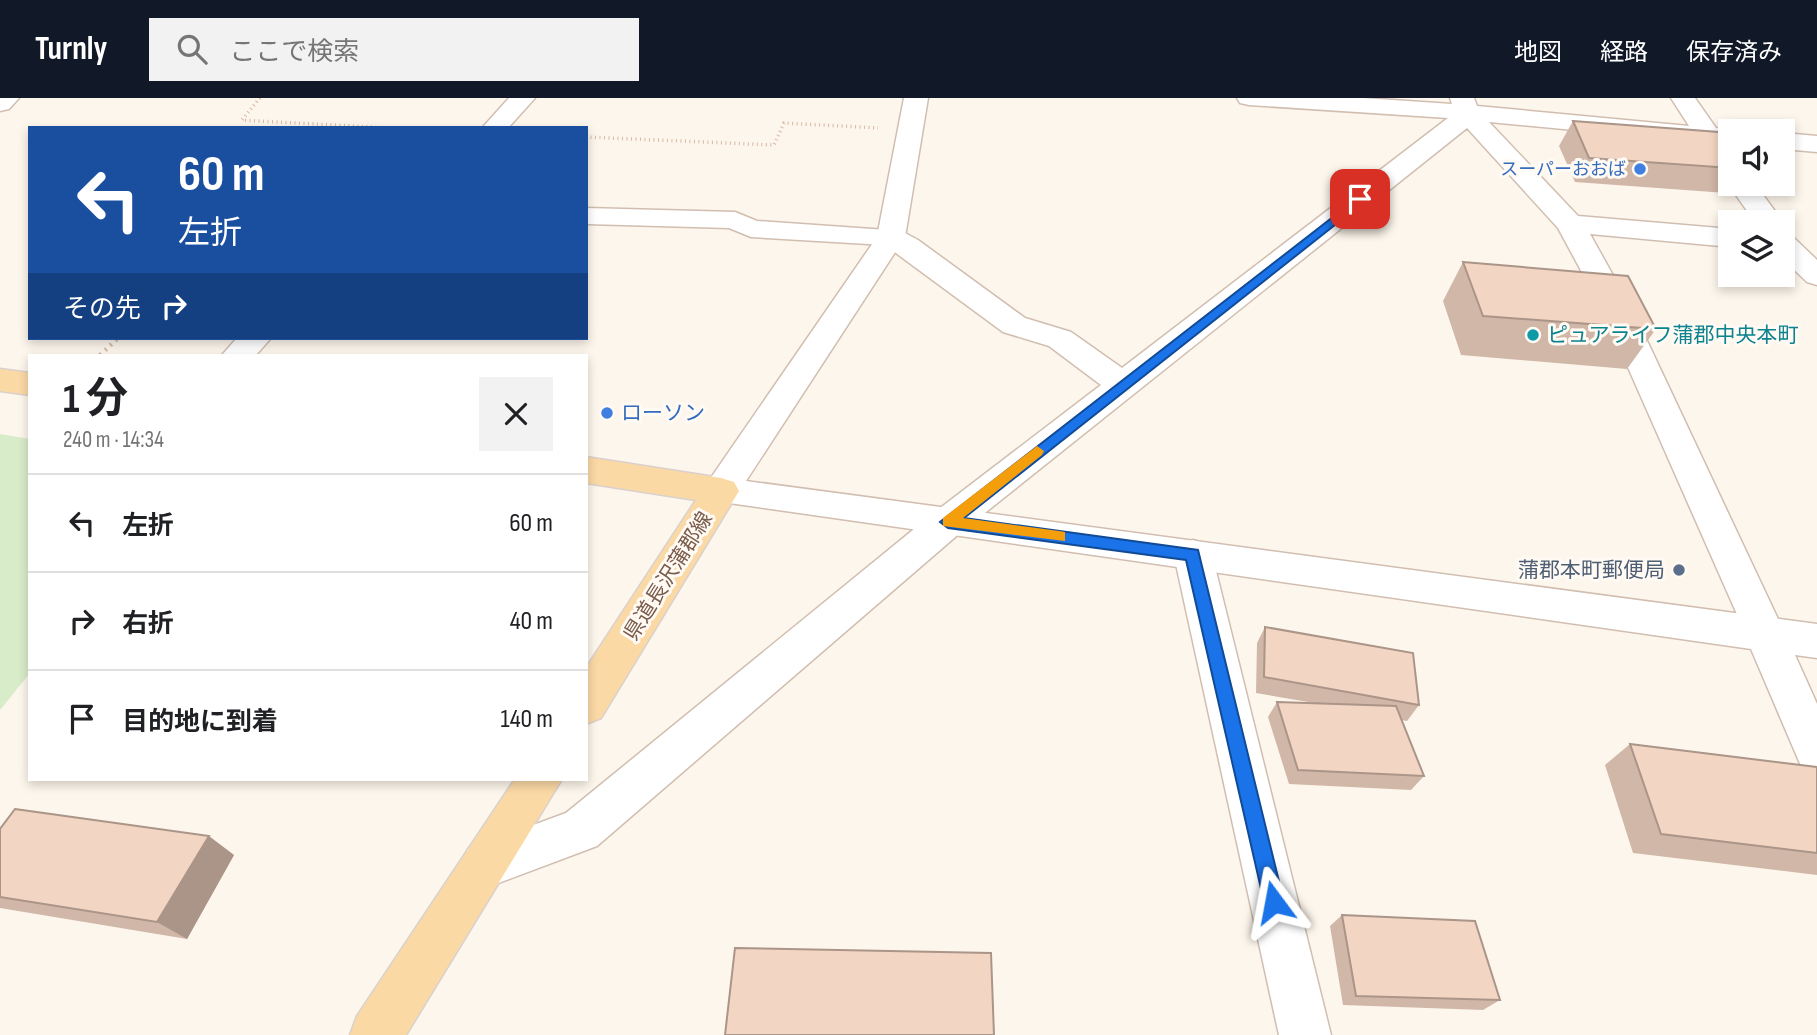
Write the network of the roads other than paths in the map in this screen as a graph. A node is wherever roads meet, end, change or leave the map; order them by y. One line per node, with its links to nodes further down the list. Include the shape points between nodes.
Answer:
1 (7, 98): 6 (street)
2 (523, 98): 8 (street)
3 (916, 98): 15 (street)
4 (1249, 98): 7 (street)
5 (1683, 98): 9 (street)
6 (0, 104)
7 (1465, 107): 10 (street); 14 (street); 25 (street)
8 (496, 126)
9 (1718, 135)
10 (1718, 136)
11 (1795, 142): 12 (street)
12 (1817, 144)
13 (588, 216): 15 (street, via 735,219 751,229)
14 (1570, 224): 16 (street); 30 (street, via 1619,313)
15 (891, 237): 25 (street, via 1014,325 1068,343); 27 (street)
16 (1718, 237)
17 (1795, 244): 18 (street)
18 (1817, 245)
19 (1795, 255): 20 (street)
20 (1817, 276)
21 (253, 340): 22 (street)
22 (239, 354)
23 (0, 380): 24 (main road)
24 (28, 384)
25 (1121, 384): 28 (street)
26 (588, 470): 27 (main road, 県道長沢蒲郡線)
27 (721, 491): 28 (street); 32 (main road, 県道長沢蒲郡線)
28 (948, 522): 29 (street); 35 (street, via 581,830)
29 (1193, 555): 30 (street); 37 (street)
30 (1765, 634): 31 (street); 33 (street)
31 (1817, 642)
32 (588, 702)
33 (1817, 752)
34 (539, 781): 35 (main road)
35 (485, 865): 36 (main road)
36 (376, 1035)
37 (1305, 1035)

